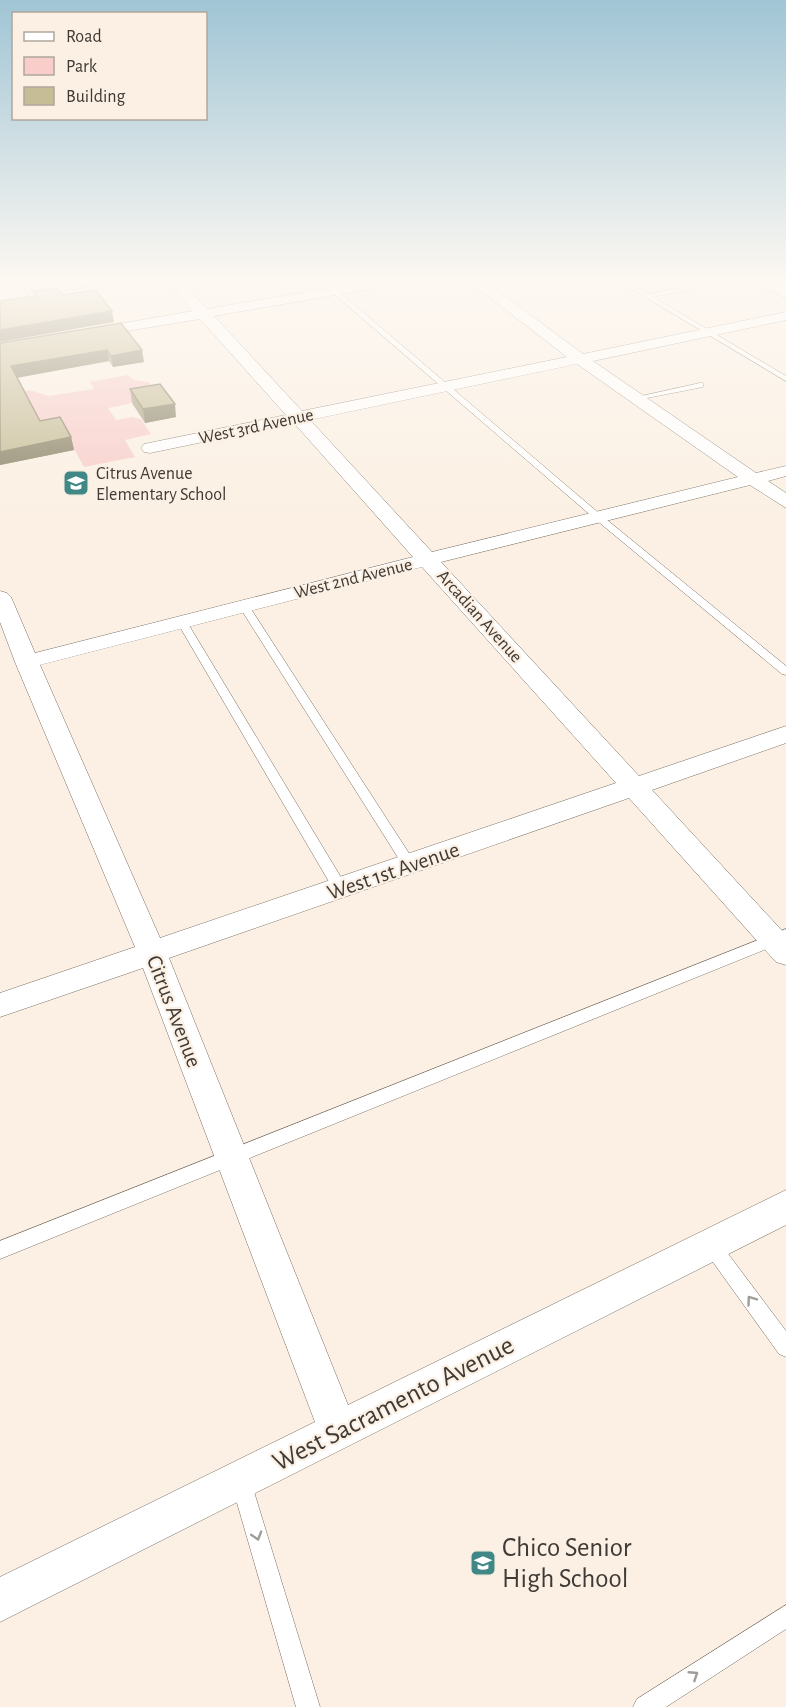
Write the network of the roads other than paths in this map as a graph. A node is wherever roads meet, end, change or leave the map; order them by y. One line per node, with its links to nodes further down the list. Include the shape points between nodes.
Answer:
1 (247, 360): 10 (street, Arcadian Avenue)
2 (414, 360): 8 (lane)
3 (577, 360): 8 (street, West 3rd Avenue)
4 (581, 360): 9 (street)
5 (754, 360): 6 (lane)
6 (786, 379)
7 (700, 385): 9 (lane)
8 (446, 387): 10 (street, West 3rd Avenue); 15 (lane)
9 (637, 398): 13 (street)
10 (300, 418): 11 (street, West 3rd Avenue); 16 (street, Arcadian Avenue)
11 (150, 448)
12 (786, 471): 13 (street, West 2nd Avenue)
13 (754, 479): 14 (street); 15 (street, West 2nd Avenue)
14 (786, 502)
15 (598, 517): 16 (street, West 2nd Avenue); 21 (lane)
16 (428, 559): 18 (street, West 2nd Avenue); 23 (street, Arcadian Avenue)
17 (0, 597): 20 (street, Citrus Avenue)
18 (244, 606): 19 (street, West 2nd Avenue); 24 (lane)
19 (182, 622): 20 (street, West 2nd Avenue); 25 (lane)
20 (26, 662): 27 (street, Citrus Avenue)
21 (786, 672)
22 (786, 734): 23 (street, West 1st Avenue)
23 (635, 786): 24 (street, West 1st Avenue); 26 (street, Arcadian Avenue)
24 (409, 864): 25 (street, West 1st Avenue)
25 (340, 888): 27 (street, West 1st Avenue)
26 (782, 943): 29 (lane)
27 (152, 953): 28 (street, West 1st Avenue); 29 (street, Citrus Avenue)
28 (0, 1005)
29 (232, 1157): 32 (lane); 34 (street, Citrus Avenue)
30 (786, 1207): 31 (street, West Sacramento Avenue)
31 (711, 1245): 33 (lane, one-way to 31); 34 (street, West Sacramento Avenue)
32 (0, 1250)
33 (786, 1347)
34 (338, 1431): 35 (street, West Sacramento Avenue)
35 (240, 1480): 36 (street, West Sacramento Avenue); 38 (lane, one-way to 38)
36 (0, 1600)
37 (786, 1616): 39 (lane, one-way to 37)
38 (308, 1707)
39 (645, 1707)

